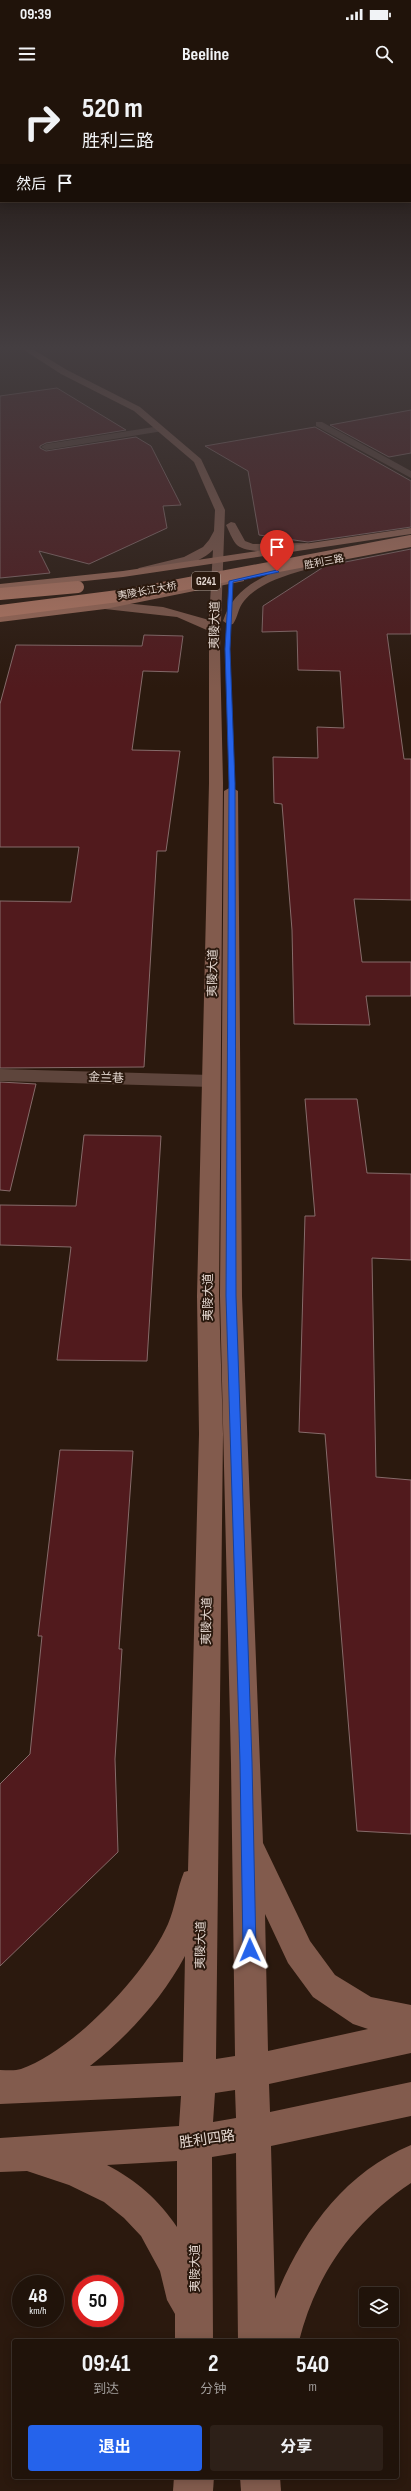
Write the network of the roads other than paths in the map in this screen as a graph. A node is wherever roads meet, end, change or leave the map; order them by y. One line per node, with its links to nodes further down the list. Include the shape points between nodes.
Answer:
1 (199, 463): 5 (main road, 夷陵大道, via 220,510)
2 (209, 463): 5 (main road, 夷陵大道, via 230,510)
3 (387, 463): 4 (street)
4 (411, 476)
5 (225, 528): 9 (main road, via 241,543 251,546); 11 (main road, 夷陵大道); 13 (main road, via 216,542 200,555 173,564)
6 (411, 530): 9 (main road, 胜利三路)
7 (411, 535): 11 (highway, 夷陵长江大桥 / G241)
8 (411, 541): 19 (highway, 夷陵长江大桥 / G241, bridge, via 126,595)
9 (312, 546): 11 (main road, 胜利三路)
10 (411, 546): 12 (main road, 胜利三路)
11 (233, 561): 13 (main road, 胜利三路); 14 (main road, 夷陵大道); 16 (highway, bridge, via 52,590); 17 (highway, 夷陵长江大桥 / G241, via 90,592)
12 (324, 561): 14 (main road, 胜利三路); 21 (main road, via 275,578 247,592 237,602)
13 (123, 574): 15 (main road, 胜利三路)
14 (223, 583): 18 (main road, 胜利三路); 21 (main road, 夷陵大道)
15 (0, 587)
16 (0, 594)
17 (0, 602)
18 (105, 605): 20 (main road, 胜利三路); 21 (main road, via 182,614)
19 (0, 611)
20 (0, 618)
21 (222, 626): 23 (main road, 夷陵大道, via 216,783); 24 (main road, 夷陵大道, via 227,649 232,783 231,1296)
22 (0, 1075): 23 (street, 金兰巷)
23 (211, 1081): 25 (main road, 夷陵大道, via 208,1296 211,1434)
24 (248, 1844): 26 (main road, via 298,1952 324,1986 365,2012); 28 (main road, 夷陵大道)
25 (203, 1857): 29 (main road, 夷陵大道); 30 (main road, via 180,1935 161,1968 133,2003 90,2045 51,2074)
26 (411, 2021)
27 (411, 2036): 28 (main road)
28 (252, 2071): 29 (main road); 32 (main road, 夷陵大道)
29 (199, 2078): 30 (main road); 33 (main road, 夷陵大道)
30 (8, 2087)
31 (411, 2099): 32 (main road, 胜利四路)
32 (252, 2133): 33 (main road, 胜利四路); 38 (main road, 夷陵大道)
33 (195, 2142): 34 (main road, 胜利四路); 36 (main road, 夷陵大道)
34 (9, 2155): 37 (main road, via 73,2167 109,2184 144,2212 163,2236 180,2272)
35 (411, 2163): 39 (main road, via 377,2185 348,2211 318,2250 300,2285)
36 (194, 2339)
37 (194, 2339)
38 (257, 2339)
39 (281, 2339)
40 (194, 2479): 42 (main road)
41 (260, 2479): 43 (main road)
42 (193, 2491)
43 (261, 2491)

